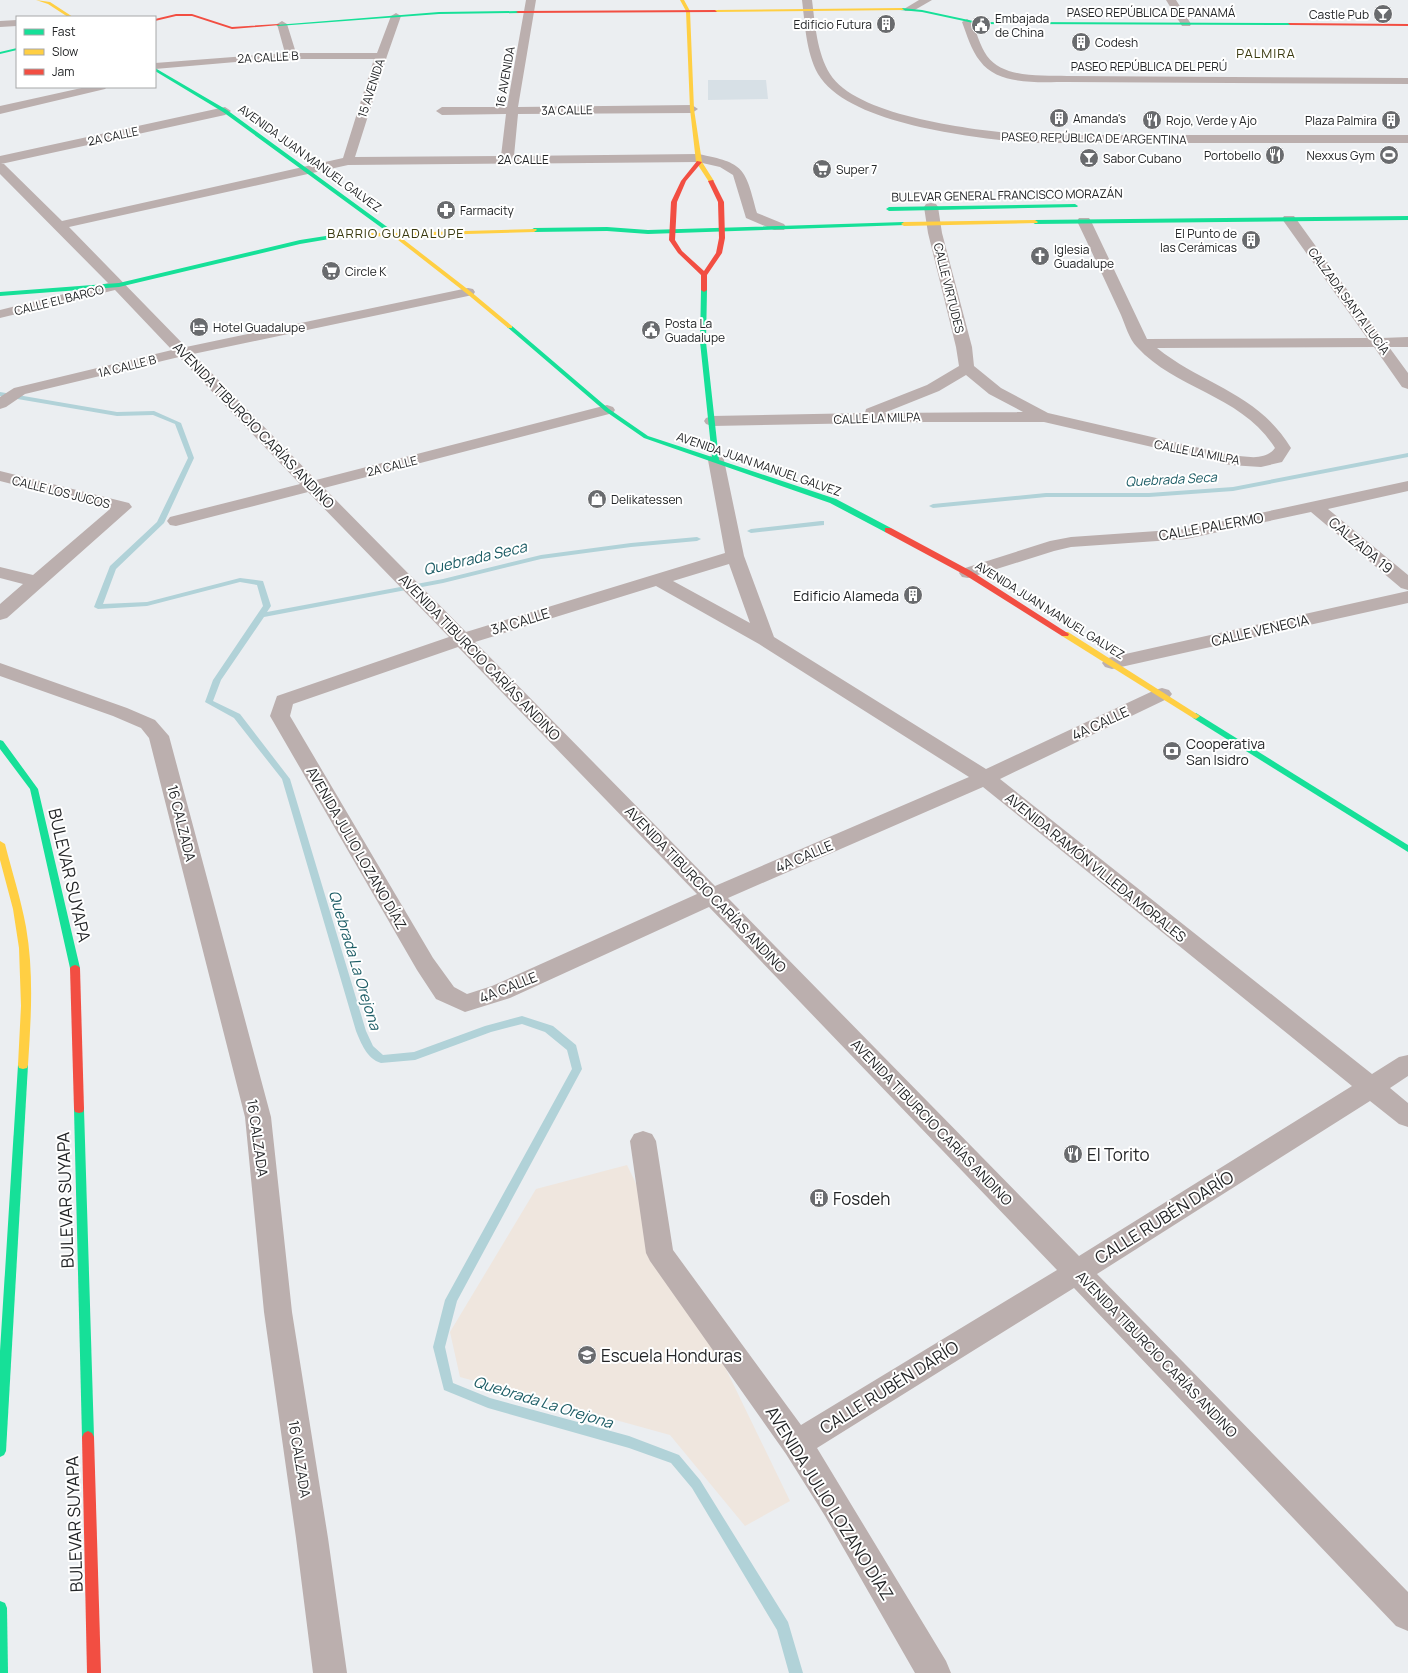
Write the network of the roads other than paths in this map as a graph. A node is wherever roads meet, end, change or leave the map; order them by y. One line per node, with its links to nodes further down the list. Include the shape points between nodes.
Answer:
1 (38, 0): 11 (street, via 49,3)
2 (531, 0): 10 (street, 16 AVENIDA)
3 (682, 0): 9 (street)
4 (926, 0): 8 (street)
5 (1171, 0): 18 (street)
6 (693, 1): 9 (street)
7 (808, 5): 8 (street, PASEO REPÚBLICA DE PANAMÁ); 9 (street, PASEO REPÚBLICA DE PANAMÁ); 32 (street, PASEO REPÚBLICA DE ARGENTINA, via 819,64 828,81 841,92 873,108 918,122 976,133 1030,139)
8 (909, 9): 14 (street, PASEO REPÚBLICA DE PANAMÁ, via 942,14)
9 (688, 11): 10 (street, PASEO REPÚBLICA DE PANAMÁ); 27 (street)
10 (529, 12): 12 (street, PASEO REPÚBLICA DE PANAMÁ); 30 (street, 16 AVENIDA)
11 (68, 16)
12 (396, 16): 17 (street, PASEO REPÚBLICA DE PANAMÁ); 23 (street, 15 AVENIDA)
13 (156, 20): 17 (street, PASEO REPÚBLICA DE PANAMÁ, via 176,15 192,15 228,27)
14 (967, 22): 18 (street, PASEO REPÚBLICA DE PANAMÁ); 25 (street, PASEO REPÚBLICA DEL PERÚ, via 988,64 996,70 1013,75 1093,79)
15 (16, 23): 16 (street)
16 (0, 24)
17 (282, 24): 22 (street)
18 (1186, 24): 19 (street, PASEO REPÚBLICA DE PANAMÁ)
19 (1408, 25)
20 (16, 50): 21 (street)
21 (0, 53)
22 (292, 56): 23 (street, 2A CALLE B); 24 (street, 2A CALLE B, via 270,56)
23 (381, 56): 36 (street, 15 AVENIDA)
24 (157, 71): 31 (street, AVENIDA JUAN MANUEL GALVEZ)
25 (1408, 81)
26 (98, 88): 28 (street)
27 (692, 109): 30 (street, 3A CALLE); 35 (street)
28 (0, 110)
29 (442, 110): 30 (street, 3A CALLE)
30 (512, 110): 34 (street, 16 AVENIDA)
31 (225, 111): 33 (street, 2A CALLE); 38 (street, AVENIDA JUAN MANUEL GALVEZ)
32 (1408, 139)
33 (0, 160)
34 (507, 160): 35 (street, 2A CALLE); 36 (street, 2A CALLE)
35 (699, 160): 43 (street, 2A CALLE, via 720,162 734,167 740,174); 57 (street, via 722,202 722,238 719,253); 57 (street, via 684,180 674,202 672,240 680,252)
36 (348, 161): 38 (street)
37 (0, 167): 53 (street, AVENIDA TIBURCIO CARÍAS ANDINO)
38 (305, 170): 53 (street); 56 (street, AVENIDA JUAN MANUEL GALVEZ)
39 (1082, 206): 40 (street, BULEVAR GENERAL FRANCISCO MORAZÁN)
40 (931, 207): 41 (street, BULEVAR GENERAL FRANCISCO MORAZÁN); 52 (street, CALLE VIRTUDES)
41 (883, 209)
42 (772, 214): 43 (street)
43 (747, 215): 54 (street)
44 (728, 216): 45 (street)
45 (713, 217)
46 (1408, 218): 48 (street, BULEVAR GENERAL FRANCISCO MORAZÁN)
47 (682, 219): 49 (street)
48 (1289, 219): 50 (street, BULEVAR GENERAL FRANCISCO MORAZÁN); 62 (street, CALZADA SANTA LUCÍA)
49 (666, 220)
50 (1084, 221): 52 (street, BULEVAR GENERAL FRANCISCO MORAZÁN); 64 (street)
51 (636, 222): 55 (street, BULEVAR GENERAL FRANCISCO MORAZÁN)
52 (934, 222): 54 (street, BULEVAR GENERAL FRANCISCO MORAZÁN); 66 (street, CALLE VIRTUDES)
53 (61, 225): 58 (street, AVENIDA TIBURCIO CARÍAS ANDINO)
54 (779, 227): 55 (street, BULEVAR GENERAL FRANCISCO MORAZÁN, via 648,232)
55 (607, 229): 56 (street, BULEVAR GENERAL FRANCISCO MORAZÁN, via 478,230)
56 (396, 236): 58 (street, BULEVAR GENERAL FRANCISCO MORAZÁN, via 358,234 315,239); 59 (street, AVENIDA JUAN MANUEL GALVEZ)
57 (704, 275): 72 (street, via 703,342)
58 (118, 285): 60 (street, BULEVAR GENERAL FRANCISCO MORAZÁN); 61 (street, CALLE EL BARCO); 65 (street, AVENIDA TIBURCIO CARÍAS ANDINO)
59 (468, 292): 65 (street, 1A CALLE B); 69 (street, AVENIDA JUAN MANUEL GALVEZ)
60 (0, 294)
61 (0, 314)
62 (1379, 342): 63 (street); 64 (street); 67 (street, CALZADA SANTA LUCÍA)
63 (1408, 342)
64 (1142, 344): 70 (street, CALLE LA MILPA, via 1168,365 1231,398 1258,418 1275,435 1283,448 1276,458 1261,462 1230,460)
65 (183, 352): 68 (street, 1A CALLE B, via 20,391); 75 (street, AVENIDA TIBURCIO CARÍAS ANDINO)
66 (967, 368): 70 (street, via 995,391); 71 (street, via 933,388)
67 (1408, 384)
68 (0, 404)
69 (607, 410): 73 (street, AVENIDA JUAN MANUEL GALVEZ, via 646,437); 75 (street, 2A CALLE)
70 (1044, 417): 71 (street, CALLE LA MILPA, via 925,416)
71 (850, 419): 72 (street, CALLE LA MILPA)
72 (712, 422): 73 (street)
73 (716, 460): 79 (street); 81 (street, AVENIDA JUAN MANUEL GALVEZ, via 833,501)
74 (0, 476): 83 (street, CALLE LOS JUCOS, via 122,507)
75 (312, 486): 78 (street, 2A CALLE); 87 (street, AVENIDA TIBURCIO CARÍAS ANDINO)
76 (1408, 486): 77 (street, CALLE PALERMO)
77 (1314, 506): 81 (street, CALLE PALERMO, via 1186,534 1071,542 1050,546); 84 (street, CALZADA 19)
78 (176, 521)
79 (735, 556): 82 (street, 3A CALLE); 88 (street)
80 (0, 572): 83 (street)
81 (968, 572): 89 (street, AVENIDA JUAN MANUEL GALVEZ)
82 (657, 579): 87 (street, 3A CALLE); 88 (street, AVENIDA RAMÓN VILLEDA MORALES)
83 (37, 582): 86 (street)
84 (1408, 584)
85 (1408, 596): 89 (street, CALLE VENECIA)
86 (0, 614)
87 (463, 639): 92 (street, 3A CALLE); 97 (street, AVENIDA TIBURCIO CARÍAS ANDINO)
88 (766, 640): 94 (street, AVENIDA RAMÓN VILLEDA MORALES)
89 (1112, 663): 91 (street, AVENIDA JUAN MANUEL GALVEZ)
90 (0, 669): 110 (street, 16 CALZADA, via 120,712 148,724 159,736 258,1117 278,1312)
91 (1162, 694): 94 (street, 4A CALLE); 96 (street, AVENIDA JUAN MANUEL GALVEZ)
92 (284, 700): 98 (street, AVENIDA JULIO LOZANO DÍAZ, via 280,716 425,964)
93 (0, 743): 109 (street, BULEVAR SUYAPA, via 34,789 75,964)
94 (985, 778): 97 (street, 4A CALLE); 100 (street, AVENIDA RAMÓN VILLEDA MORALES)
95 (0, 844): 105 (street, via 18,909 27,999)
96 (1408, 849)
97 (712, 896): 98 (street, 4A CALLE, via 501,992 465,1003); 103 (street, AVENIDA TIBURCIO CARÍAS ANDINO)
98 (445, 993)
99 (1408, 1064): 100 (street, CALLE RUBÉN DARÍO)
100 (1371, 1087): 101 (street, AVENIDA RAMÓN VILLEDA MORALES); 103 (street, CALLE RUBÉN DARÍO)
101 (1408, 1117)
102 (643, 1141): 104 (street, AVENIDA JULIO LOZANO DÍAZ, via 660,1253)
103 (1077, 1272): 104 (street, CALLE RUBÉN DARÍO); 107 (street, AVENIDA TIBURCIO CARÍAS ANDINO)
104 (797, 1444): 111 (street, AVENIDA JULIO LOZANO DÍAZ)
105 (0, 1451)
106 (0, 1608): 108 (street)
107 (1408, 1615)
108 (1, 1673)
109 (94, 1673)
110 (330, 1673)
111 (934, 1673)

